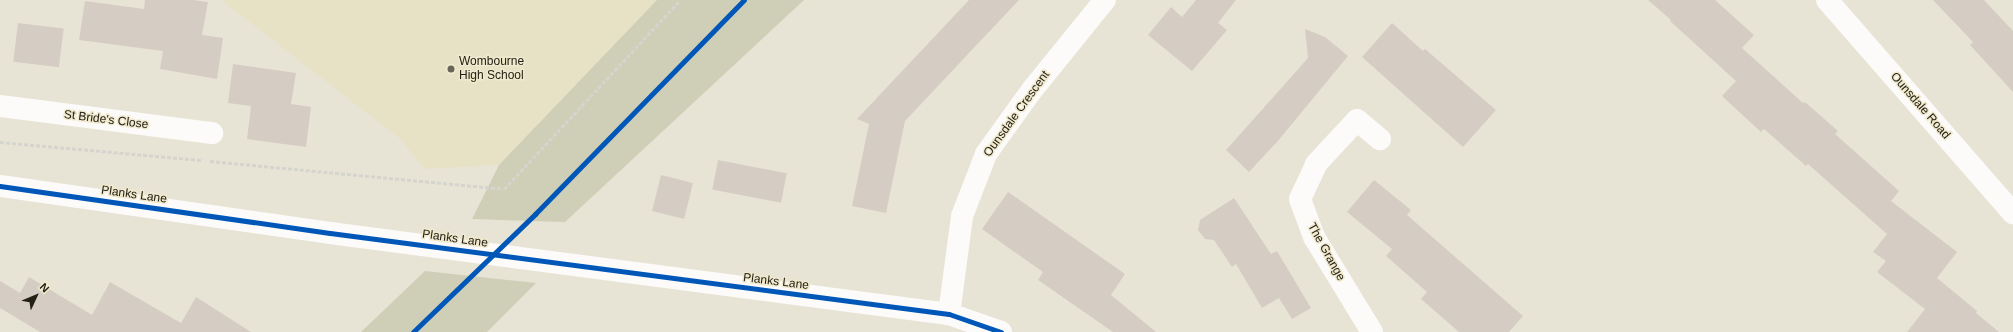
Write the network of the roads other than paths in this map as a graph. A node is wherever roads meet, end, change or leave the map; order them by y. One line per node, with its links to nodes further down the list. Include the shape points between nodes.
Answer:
1 (1105, 0): 8 (street, Ounsdale Crescent, via 1032,90 986,154 962,216)
2 (1827, 0): 7 (street, Ounsdale Road)
3 (0, 106): 4 (street, St Bride's Close)
4 (212, 133)
5 (1380, 139): 10 (street, The Grange, via 1357,120 1316,164 1300,199 1314,237)
6 (0, 186): 8 (street, Planks Lane, via 361,237)
7 (2013, 213)
8 (949, 314): 9 (street, Planks Lane)
9 (1001, 332)
10 (1372, 332)

